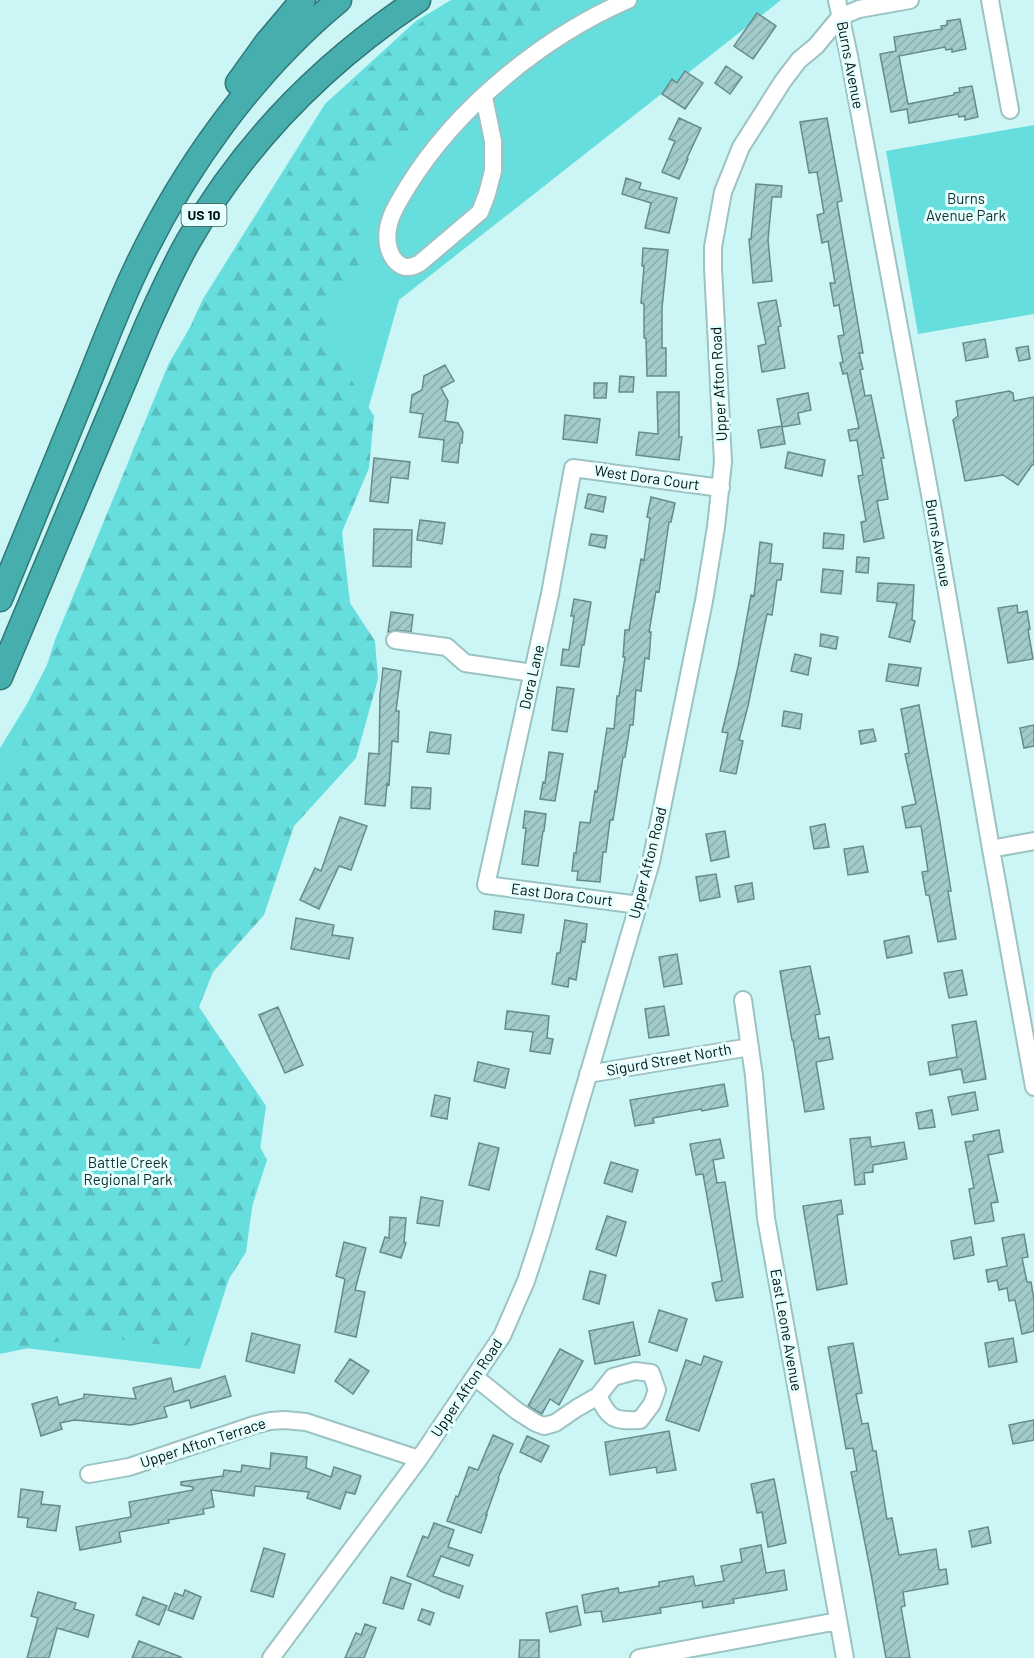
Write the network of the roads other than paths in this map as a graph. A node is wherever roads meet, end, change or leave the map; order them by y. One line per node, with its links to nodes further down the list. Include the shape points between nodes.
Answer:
1 (303, 0): 11 (highway, via 235,87)
2 (339, 0): 11 (highway, US 10, via 257,82)
3 (418, 0): 17 (highway, US 10, via 386,21 306,88 216,195 165,285)
4 (628, 0): 9 (street, via 568,31)
5 (837, 0): 8 (street, Burns Avenue)
6 (910, 0): 8 (street, via 859,9)
7 (990, 0): 10 (street)
8 (840, 17): 13 (street, Upper Afton Road, via 783,81 741,147 723,192 713,247 723,432); 19 (street, Burns Avenue, via 931,499)
9 (484, 96): 9 (street, via 422,164 394,209 388,244 392,258 402,266 420,263 480,212 493,171 493,141)
10 (1010, 110)
11 (194, 166): 14 (highway, US 10, via 135,271)
12 (573, 468): 13 (street, West Dora Court); 16 (street, Dora Lane)
13 (721, 488): 21 (street, Upper Afton Road, via 690,675)
14 (0, 599)
15 (395, 640): 16 (street, via 447,647 465,663)
16 (533, 673): 20 (street, Dora Lane)
17 (0, 677)
18 (1034, 841): 19 (street)
19 (991, 849): 25 (street, Burns Avenue)
20 (486, 885): 21 (street, East Dora Court)
21 (639, 905): 24 (street, Upper Afton Road)
22 (743, 1000): 23 (street, East Leone Avenue)
23 (750, 1047): 24 (street, Sigurd Street North); 30 (street, East Leone Avenue, via 766,1218)
24 (588, 1074): 26 (street, Upper Afton Road, via 526,1281 502,1336)
25 (1034, 1087)
26 (476, 1378): 27 (street, via 517,1411 544,1426); 28 (street, Upper Afton Road)
27 (598, 1396)
28 (419, 1459): 29 (street, Upper Afton Terrace, via 313,1424 285,1420 254,1425 129,1467); 31 (street, Upper Afton Road)
29 (88, 1474)
30 (838, 1621): 32 (street); 33 (street, East Leone Avenue)
31 (271, 1658)
32 (639, 1658)
33 (844, 1658)

